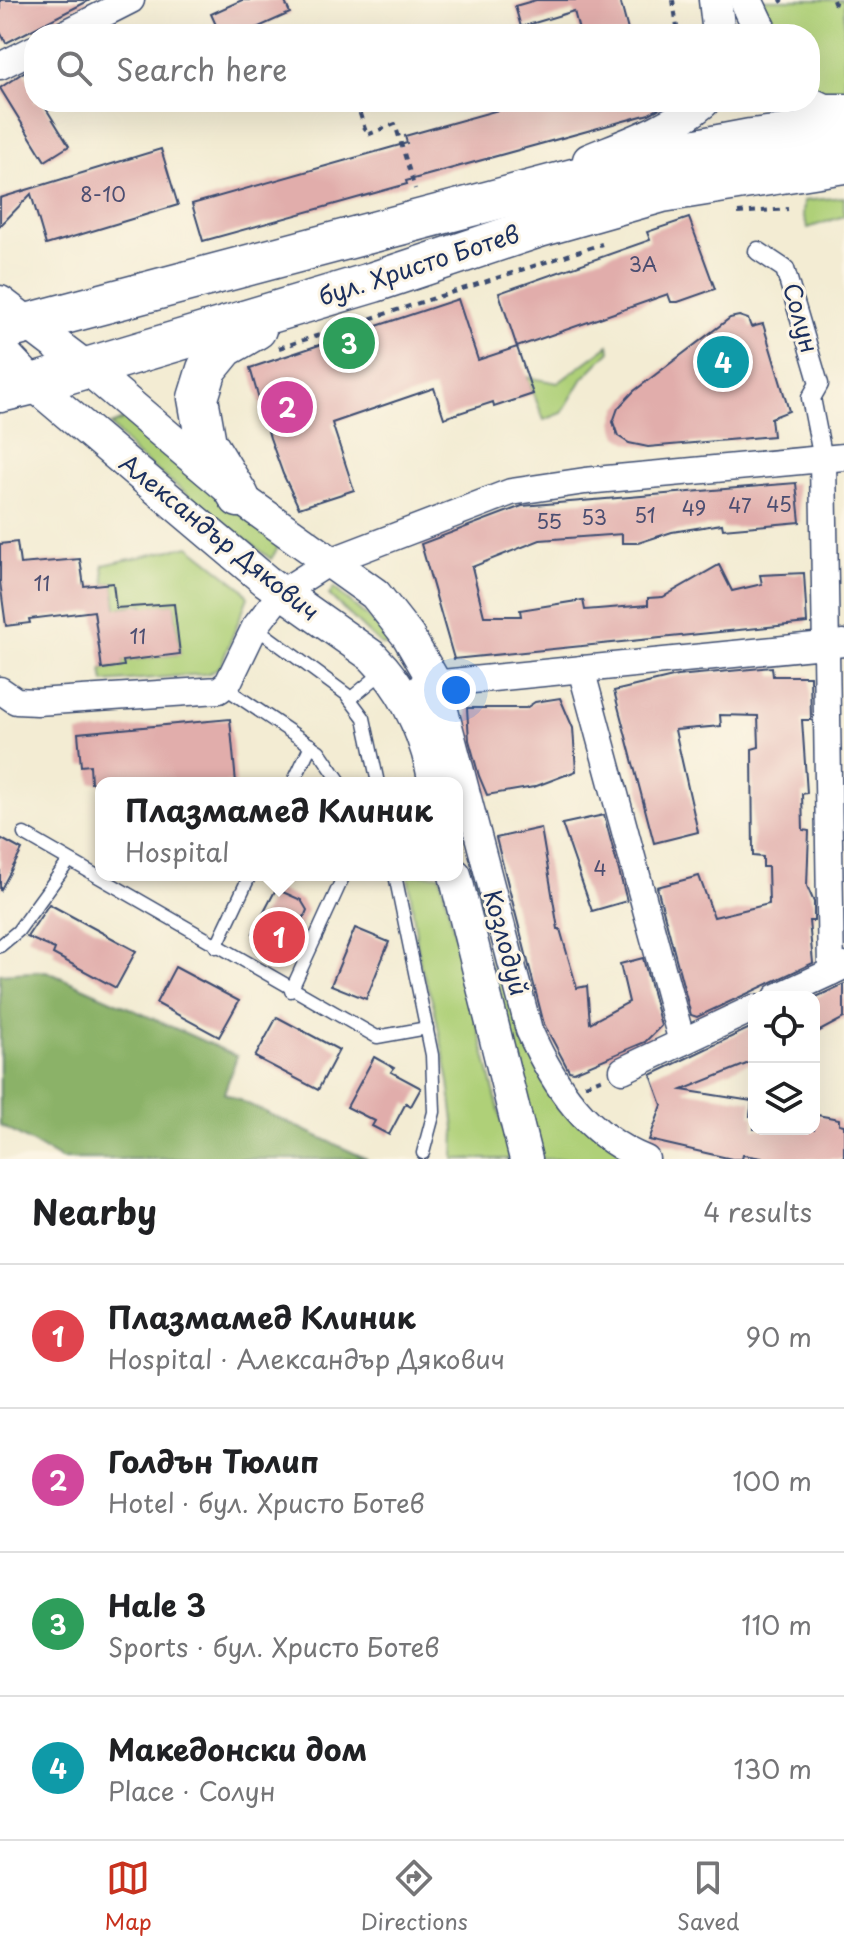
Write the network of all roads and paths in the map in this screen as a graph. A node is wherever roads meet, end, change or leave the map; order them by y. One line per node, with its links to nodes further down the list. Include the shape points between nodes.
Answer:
1 (131, 0): 7 (street)
2 (673, 0): 8 (path)
3 (715, 0): 9 (street)
4 (746, 0): 10 (street)
5 (833, 0): 6 (path)
6 (844, 6)
7 (84, 24)
8 (677, 24)
9 (718, 24)
10 (757, 24)
11 (24, 54): 12 (street)
12 (0, 66)
13 (820, 108): 14 (street)
14 (844, 110)
15 (359, 112): 19 (path, via 367,135 395,124)
16 (691, 112): 20 (street)
17 (844, 128): 20 (main road, бул. Христо Ботев, via 660,156)
18 (844, 163): 25 (main road, бул. Христо Ботев, via 662,192)
19 (412, 187)
20 (504, 196): 26 (main road, бул. Христо Ботев)
21 (788, 209): 22 (path)
22 (724, 215)
23 (613, 240): 27 (path)
24 (758, 251): 30 (street, Солун, via 785,269 819,384 811,398)
25 (290, 308): 28 (main road, бул. Христо Ботев); 31 (main road, via 225,347 202,382 198,398 206,443)
26 (7, 326): 28 (street, Александър Дякович); 29 (street, Александър Дякович)
27 (265, 352)
28 (87, 368): 29 (main road, бул. Христо Ботев); 31 (street, Александър Дякович)
29 (16, 388): 33 (street, Александър Дякович)
30 (834, 458): 32 (street, via 511,492); 35 (street, Солун)
31 (239, 497): 32 (street, Александър Дякович)
32 (331, 561): 33 (street); 38 (street, Александър Дякович, via 375,594)
33 (282, 592): 34 (street); 37 (street, Александър Дякович, via 372,656)
34 (255, 627): 39 (street); 41 (lane)
35 (834, 644): 36 (street); 60 (street, Солун)
36 (581, 669): 38 (street); 65 (street)
37 (393, 679): 38 (street); 41 (lane); 42 (street, Александър Дякович)
38 (435, 683): 42 (street); 48 (street, Козлодуй)
39 (224, 687): 40 (street, via 37,702 16,701); 43 (lane)
40 (0, 690)
41 (350, 699): 46 (lane, via 364,718)
42 (424, 737): 47 (street, Александър Дякович)
43 (311, 745): 44 (lane); 45 (lane)
44 (296, 777)
45 (337, 777)
46 (377, 777)
47 (434, 777)
48 (462, 777)
49 (463, 779): 67 (street, Козлодуй, via 529,1030)
50 (24, 834): 51 (lane)
51 (69, 861): 52 (lane); 58 (lane, via 18,931)
52 (95, 876)
53 (103, 881): 59 (lane)
54 (247, 881): 59 (lane)
55 (341, 881): 61 (lane)
56 (396, 881): 64 (lane)
57 (456, 881): 69 (street)
58 (0, 946)
59 (216, 947): 61 (lane)
60 (837, 969): 62 (street)
61 (291, 991): 64 (lane, via 377,1037)
62 (790, 991)
63 (748, 1011): 65 (street)
64 (427, 1028): 68 (lane, via 434,1112)
65 (682, 1042): 66 (street)
66 (623, 1070): 67 (path)
67 (563, 1094): 70 (street, Козлодуй, via 587,1122)
68 (423, 1153)
69 (526, 1159)
70 (646, 1159)

